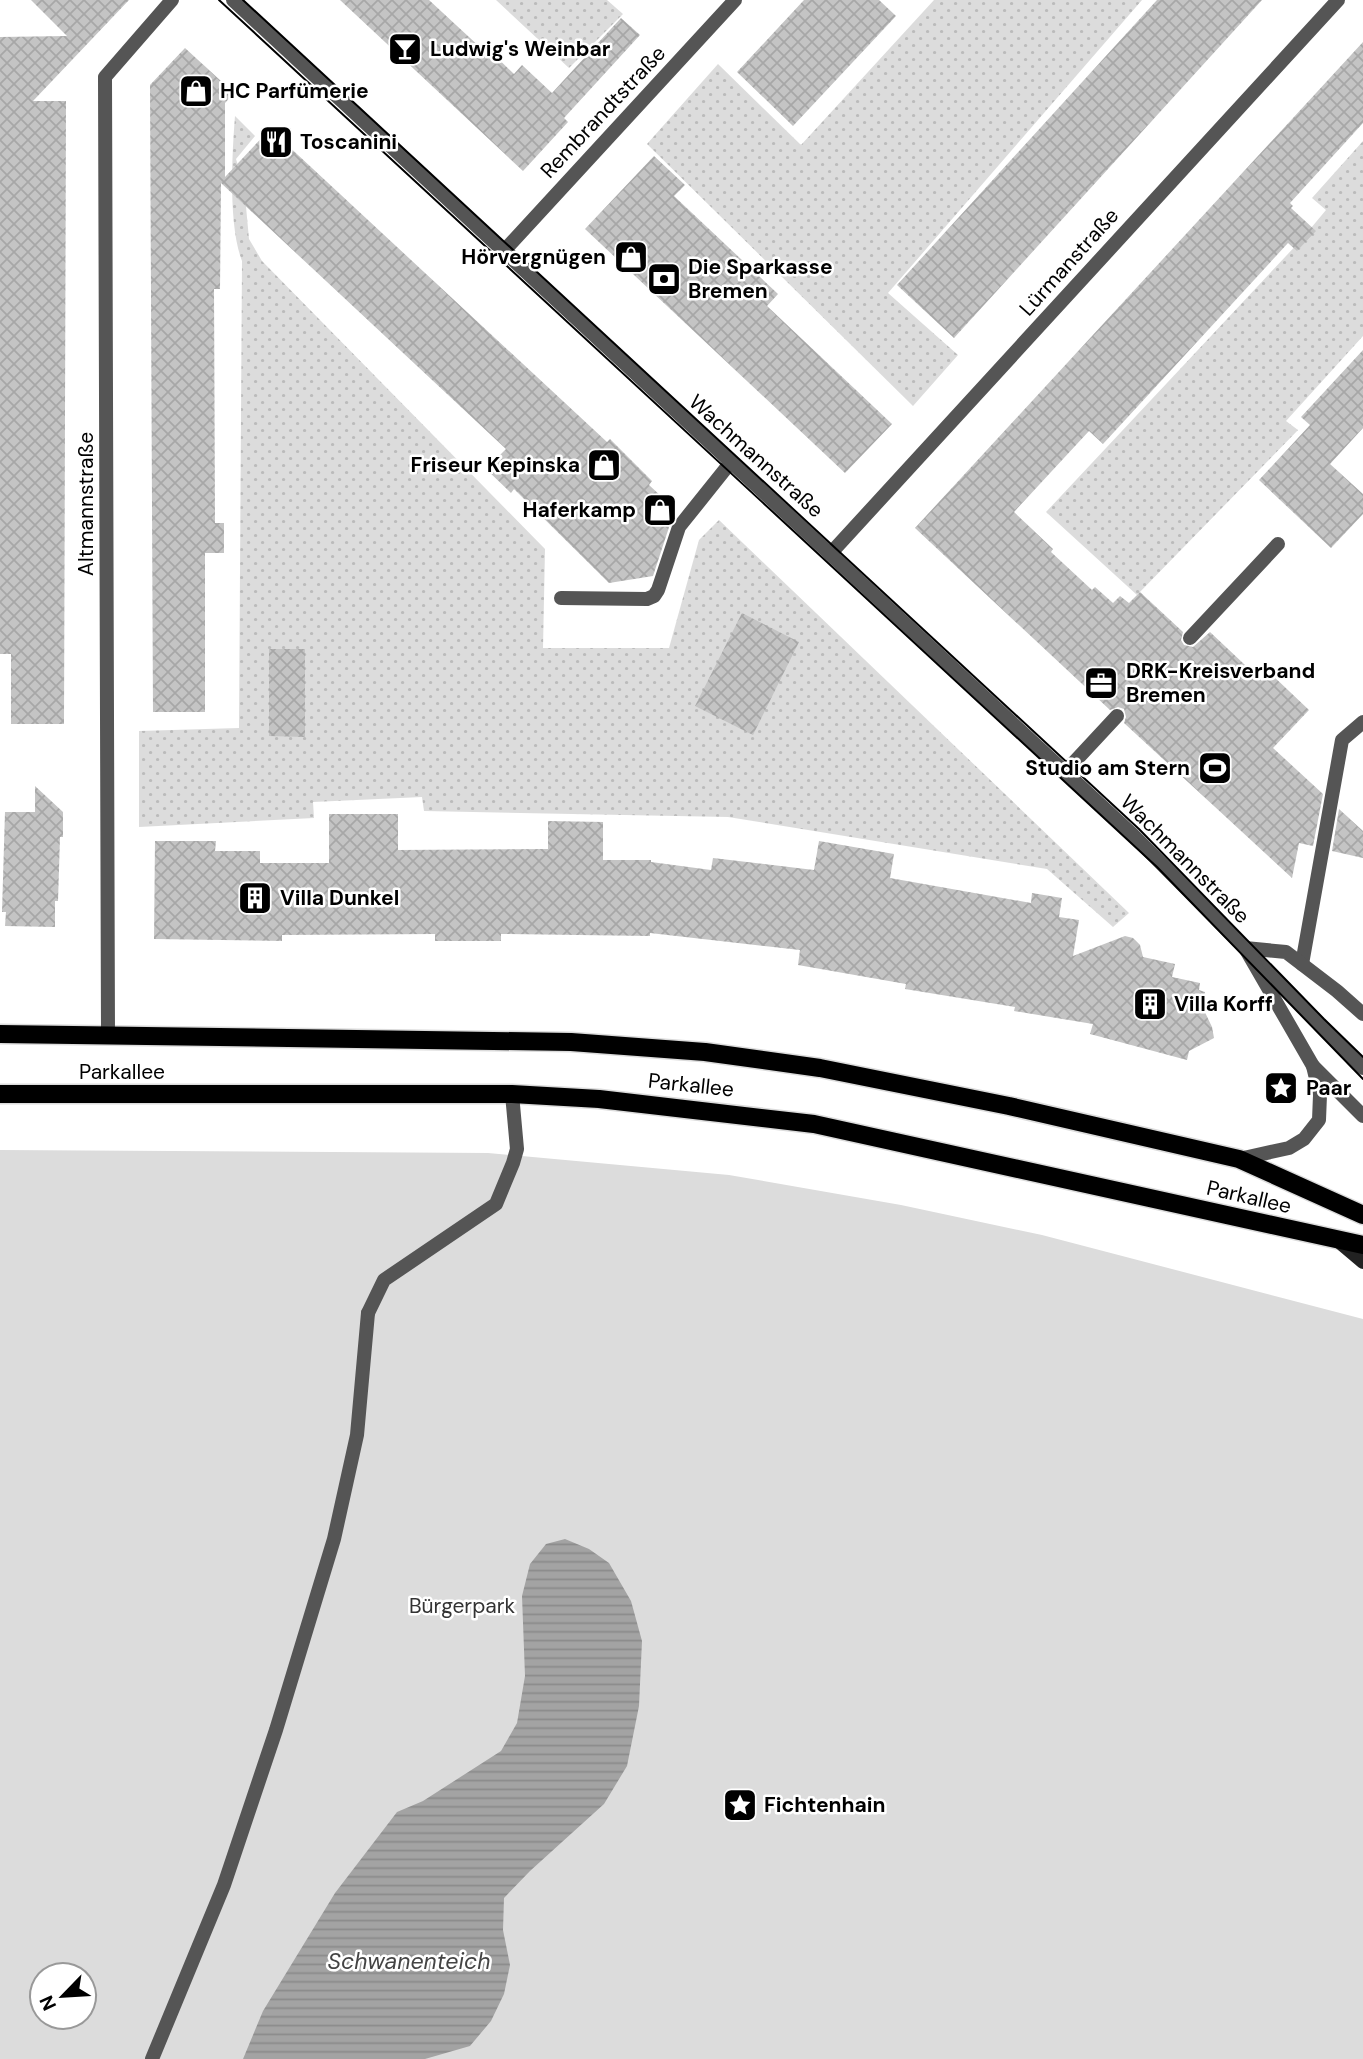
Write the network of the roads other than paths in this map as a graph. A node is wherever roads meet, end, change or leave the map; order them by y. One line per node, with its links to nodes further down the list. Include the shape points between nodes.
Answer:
1 (172, 0): 18 (street, Altmannstraße, via 104,77)
2 (233, 0): 5 (street, Wachmannstraße)
3 (734, 0): 5 (street, Rembrandtstraße)
4 (1338, 0): 8 (street, Lürmanstraße)
5 (503, 252): 6 (street, Wachmannstraße)
6 (731, 462): 8 (street, Wachmannstraße); 9 (street, via 679,527 654,596)
7 (1278, 544): 10 (street)
8 (831, 553): 13 (street, Wachmannstraße)
9 (561, 598)
10 (1190, 638)
11 (1117, 716): 13 (street)
12 (1363, 722): 15 (street, via 1342,740)
13 (1065, 772): 14 (street, Wachmannstraße)
14 (1245, 948): 15 (street, Wachmannstraße, via 1286,952); 19 (street, Wachmannstraße); 20 (street)
15 (1302, 964): 16 (street, Wachmannstraße)
16 (1363, 1014)
17 (0, 1034): 18 (main road, Parkallee)
18 (108, 1034): 24 (main road, Parkallee, via 571,1042 705,1052 820,1068 995,1103)
19 (1313, 1066): 23 (street, Wachmannstraße); 24 (street, Parkallee, via 1320,1096 1319,1120 1304,1139 1289,1148)
20 (1363, 1068)
21 (0, 1094): 22 (main road, Parkallee)
22 (512, 1094): 26 (main road, Parkallee, via 599,1098 814,1124); 29 (street, via 517,1149 496,1204 384,1280 368,1313 357,1435 330,1552 224,1885)
23 (1363, 1116)
24 (1239, 1159): 25 (main road, Parkallee)
25 (1363, 1215)
26 (1337, 1240): 27 (main road, Parkallee); 28 (main road)
27 (1363, 1245)
28 (1363, 1262)
29 (152, 2059)

